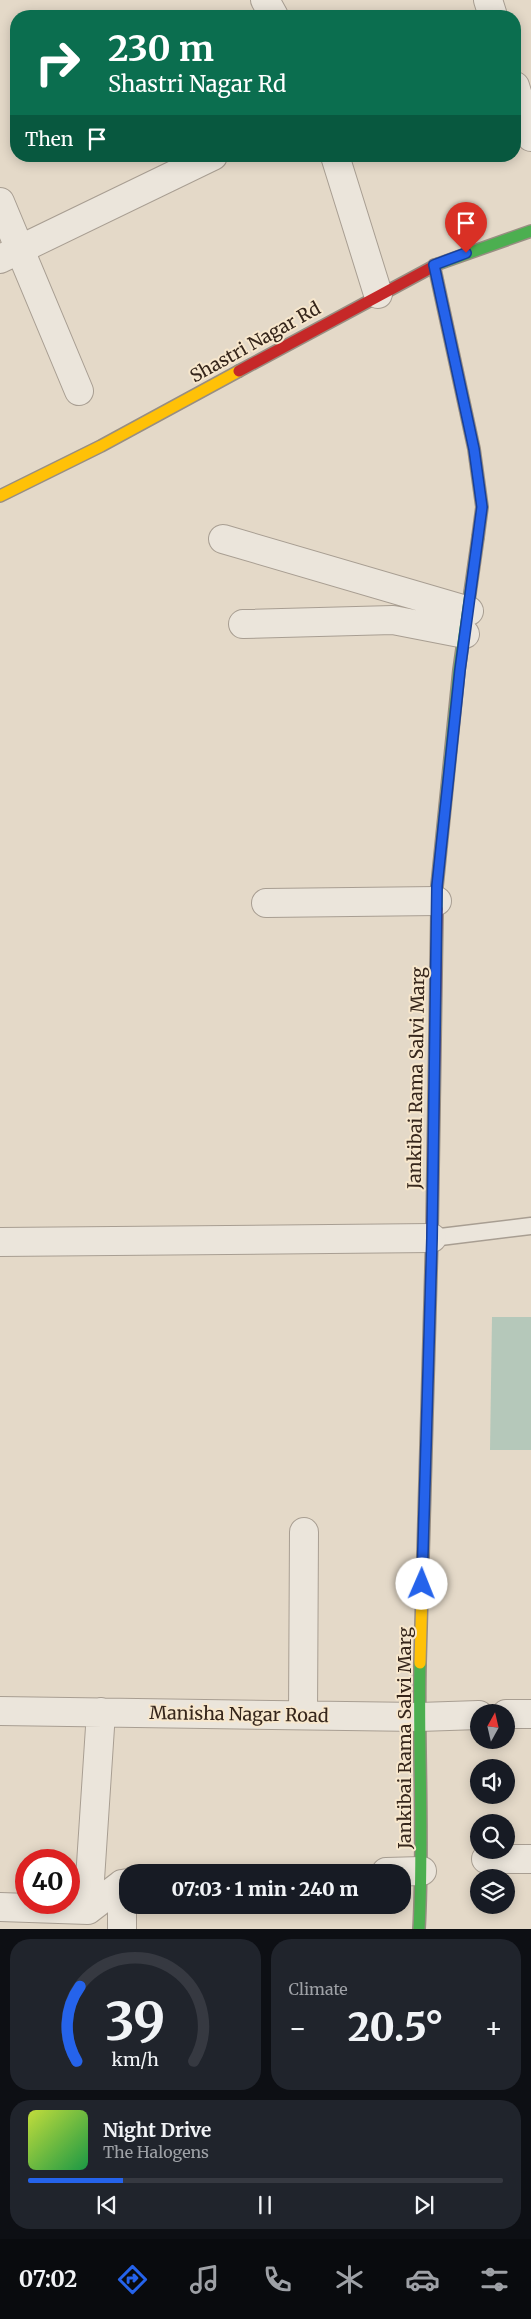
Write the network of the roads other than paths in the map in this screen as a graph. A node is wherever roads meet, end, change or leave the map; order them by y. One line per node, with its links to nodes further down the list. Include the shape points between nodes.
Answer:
1 (521, 106): 2 (street)
2 (531, 138)
3 (201, 162): 7 (street)
4 (337, 162): 9 (street)
5 (0, 202): 7 (street)
6 (531, 231): 8 (street, Shastri Nagar Rd)
7 (11, 254): 10 (street)
8 (434, 265): 9 (street, Shastri Nagar Rd); 13 (street, Jankibai Rama Salvi Marg, via 474,449 482,507)
9 (378, 294): 11 (street, Shastri Nagar Rd, via 101,446)
10 (79, 391)
11 (0, 496)
12 (223, 539): 13 (street)
13 (467, 622): 14 (street, via 393,620); 15 (street, Jankibai Rama Salvi Marg, via 458,680)
14 (243, 624)
15 (437, 902): 16 (street); 18 (street, Jankibai Rama Salvi Marg)
16 (266, 903)
17 (531, 1226): 18 (lane)
18 (432, 1238): 19 (street); 27 (street, Jankibai Rama Salvi Marg)
19 (0, 1242)
20 (304, 1532): 25 (street)
21 (0, 1711): 22 (street, Manisha Nagar Road)
22 (101, 1712): 25 (street, Manisha Nagar Road); 33 (street)
23 (515, 1714): 24 (street)
24 (531, 1714)
25 (304, 1715): 27 (street, Manisha Nagar Road)
26 (470, 1715): 27 (street, Manisha Nagar Road)
27 (419, 1717): 31 (street, Jankibai Rama Salvi Marg)
28 (531, 1858): 29 (street)
29 (486, 1860)
30 (411, 1871): 31 (street)
31 (422, 1871): 35 (street, Jankibai Rama Salvi Marg)
32 (119, 1888): 33 (street)
33 (88, 1910): 34 (street)
34 (2, 1914)
35 (419, 1929)

